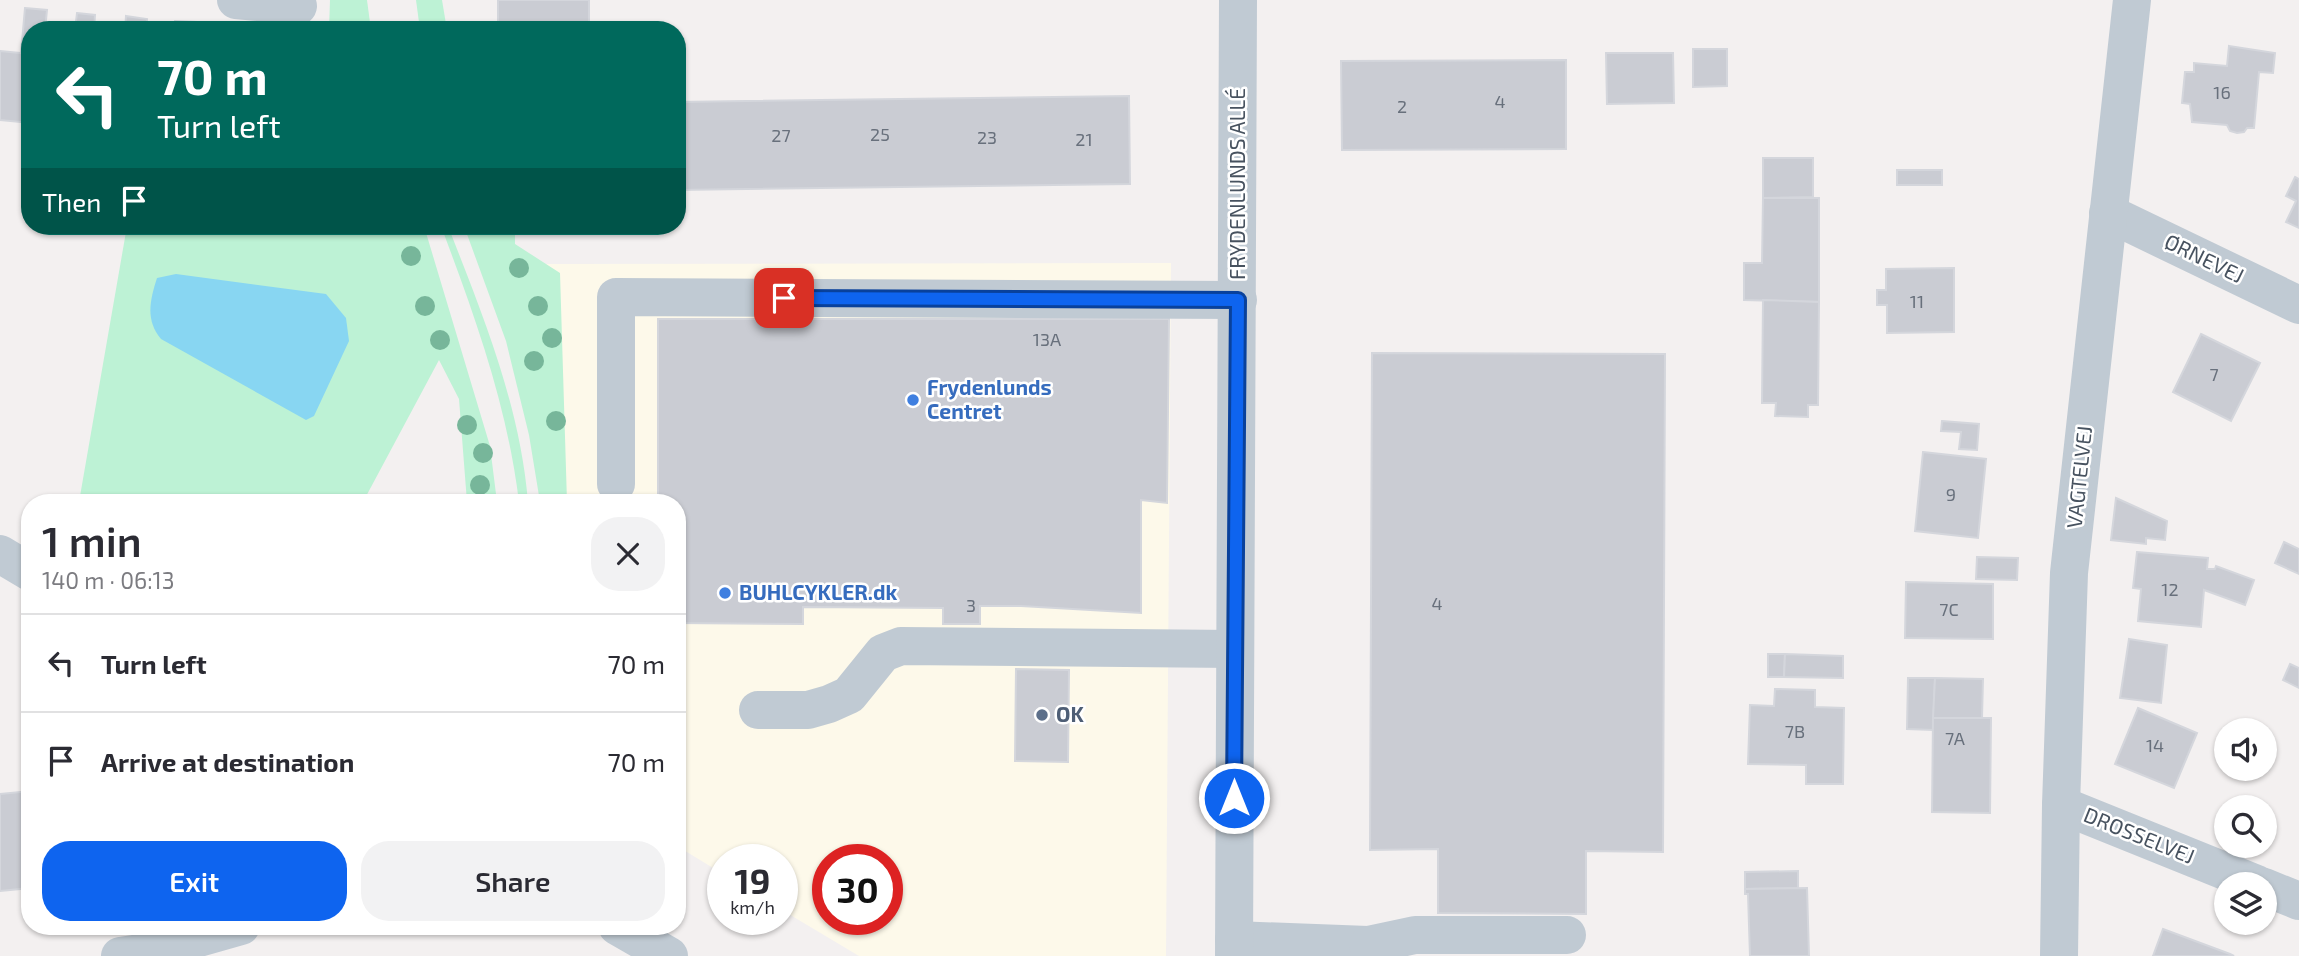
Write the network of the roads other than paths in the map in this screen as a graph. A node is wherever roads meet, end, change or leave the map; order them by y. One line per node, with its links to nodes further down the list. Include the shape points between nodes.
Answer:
1 (236, 0): 4 (street)
2 (1238, 0): 6 (street, FRYDENLUNDS ALLÉ)
3 (2132, 0): 5 (street, VAGTELVEJ)
4 (298, 6)
5 (2108, 214): 7 (street, ØRNEVEJ); 13 (street, VAGTELVEJ, via 2069,573)
6 (1238, 300): 8 (street, via 616,297); 11 (street, FRYDENLUNDS ALLÉ)
7 (2299, 305)
8 (615, 484)
9 (0, 554): 10 (street)
10 (21, 567)
11 (1235, 649): 12 (street, via 901,646 883,653 849,695 829,704 808,710); 22 (street, FRYDENLUNDS ALLÉ)
12 (758, 710)
13 (2061, 805): 14 (street, DROSSELVEJ); 26 (street, VAGTELVEJ)
14 (2227, 872)
15 (2277, 892): 16 (street)
16 (2299, 901)
17 (192, 935): 21 (street)
18 (241, 935): 24 (street)
19 (633, 935): 25 (street)
20 (1567, 935): 23 (street, via 1415,935)
21 (144, 944)
22 (1234, 948): 23 (street)
23 (1368, 950)
24 (242, 956)
25 (669, 956)
26 (2059, 956)

